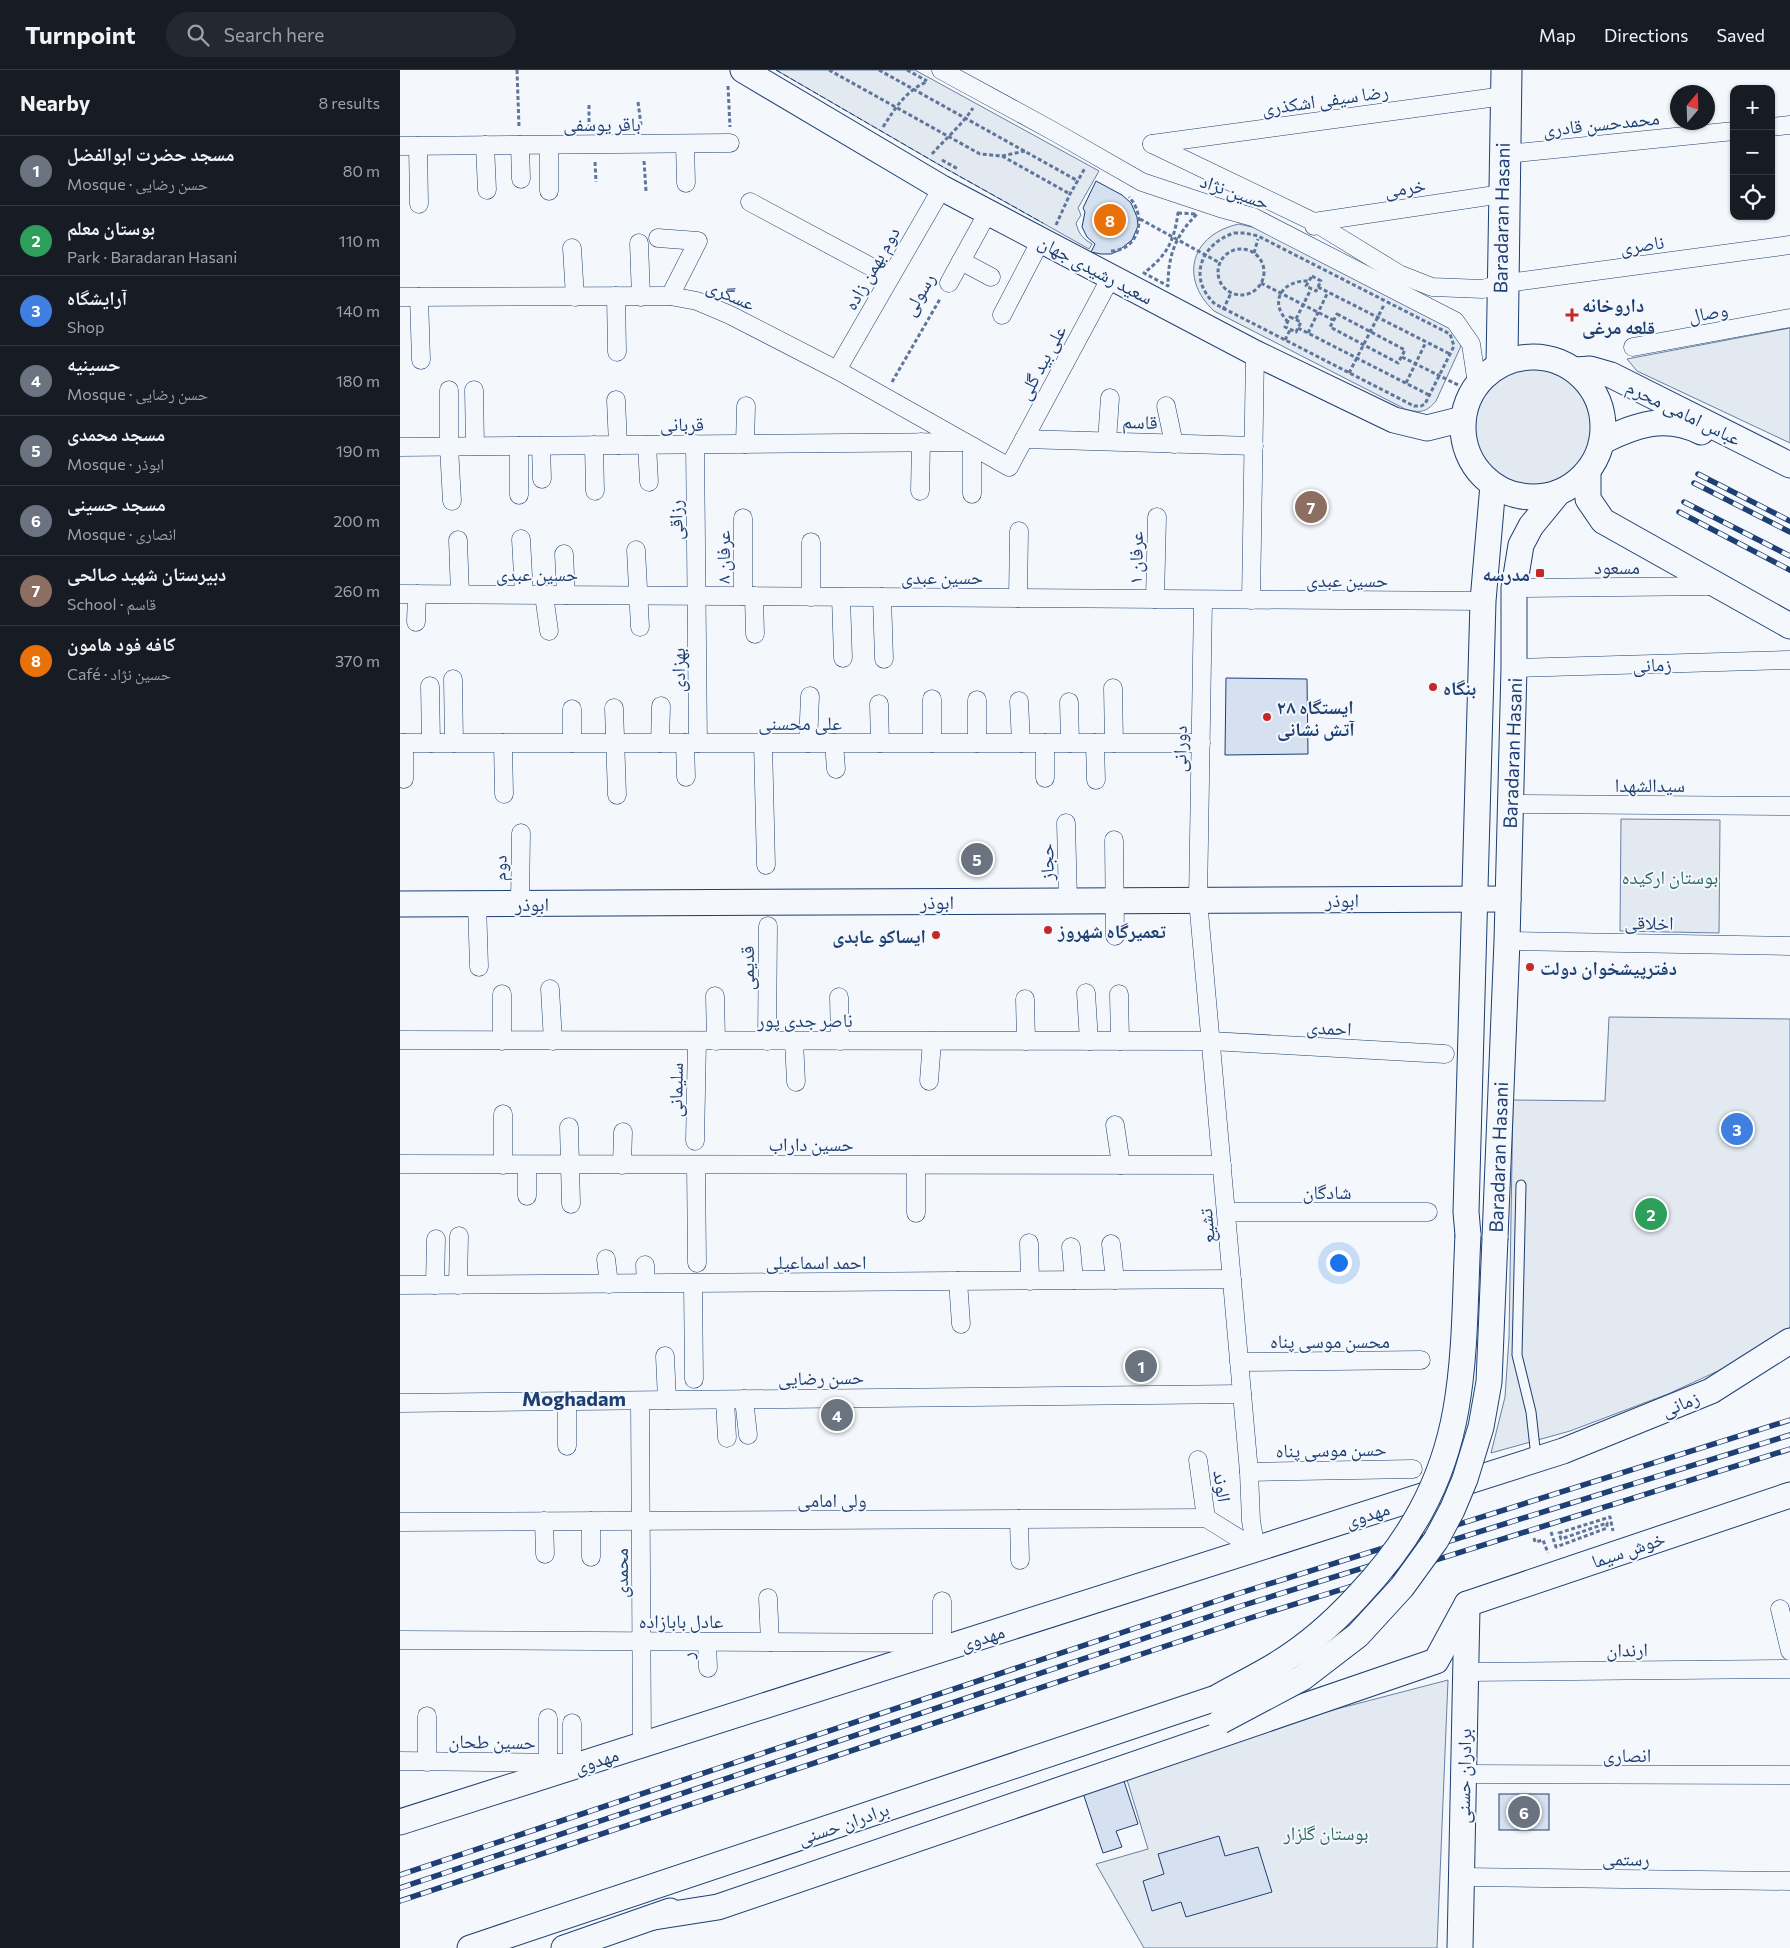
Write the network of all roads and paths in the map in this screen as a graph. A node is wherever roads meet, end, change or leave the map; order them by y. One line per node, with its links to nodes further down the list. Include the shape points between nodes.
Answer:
1 (517, 70): 28 (path)
2 (829, 70): 14 (path)
3 (879, 70): 10 (path)
4 (907, 70): 9 (path)
5 (1504, 70): 11 (main road, Baradaran Hasani)
6 (1517, 70): 34 (lane)
7 (735, 75): 23 (path); 42 (main road, سعید رشیدی جهان)
8 (938, 78): 9 (path); 60 (street, حسین نژاد, via 1054,131 1142,182 1253,217)
9 (927, 81): 10 (path)
10 (912, 89): 14 (path); 17 (path)
11 (1504, 96): 26 (street, رضا سیفی اشکذری); 34 (main road, Baradaran Hasani)
12 (638, 102): 24 (path)
13 (966, 103): 15 (path)
14 (896, 107): 19 (path); 22 (path)
15 (974, 107): 16 (path); 17 (path)
16 (982, 112)
17 (966, 119): 22 (path); 32 (path)
18 (1790, 125): 20 (street)
19 (884, 127)
20 (1775, 127)
21 (1730, 131): 34 (street, محمدحسن قادری)
22 (948, 136): 33 (path); 35 (path, via 980,154)
23 (730, 143): 25 (street, باقر یوسفی)
24 (643, 144): 25 (street, باقر یوسفی); 29 (street, باقر یوسفی); 45 (path)
25 (685, 144): 41 (street)
26 (1152, 144): 53 (street, ناصری)
27 (485, 145): 28 (street, باقر یوسفی); 31 (street, باقر یوسفی); 43 (street)
28 (520, 145): 29 (street, باقر یوسفی); 39 (street)
29 (549, 145): 44 (street)
30 (400, 146): 31 (street, باقر یوسفی)
31 (418, 146): 50 (street)
32 (1025, 151): 35 (path); 40 (path)
33 (932, 154)
34 (1509, 155): 48 (main road, Baradaran Hasani); 71 (lane)
35 (1002, 156): 47 (path)
36 (1078, 163): 37 (path)
37 (1085, 167): 38 (path); 40 (path)
38 (1091, 170)
39 (522, 179)
40 (1078, 181): 47 (path)
41 (686, 183)
42 (942, 188): 51 (main road, سعید رشیدی جهان); 65 (street, دوم بهمن زاده)
43 (487, 190)
44 (550, 191)
45 (646, 191)
46 (1124, 191): 52 (path, via 1134,202)
47 (1070, 194): 54 (path)
48 (1502, 194): 53 (street, خرمی); 71 (main road, Baradaran Hasani)
49 (750, 202): 65 (street)
50 (419, 204)
51 (988, 212): 54 (main road, سعید رشیدی جهان); 63 (street, رسولی)
52 (1139, 219): 56 (path); 61 (path, via 1140,228 1134,240 1122,249)
53 (1314, 222): 60 (street); 71 (street, ناصری, via 1399,274 1432,287 1483,289)
54 (1052, 229): 67 (main road, سعید رشیدی جهان); 84 (street)
55 (658, 238): 79 (street, via 698,241)
56 (1175, 239): 56 (path, via 1188,223 1197,214 1178,213); 56 (path, via 1164,256 1144,274 1168,286 1169,260); 62 (path)
57 (638, 243): 78 (street)
58 (1790, 245): 71 (street, ناصری)
59 (572, 248): 76 (street)
60 (1316, 248): 108 (street, حسین نژاد, via 1455,321 1471,344 1476,366)
61 (1103, 250)
62 (1205, 254): 64 (path); 98 (path, via 1224,236 1234,233 1258,236 1450,334 1454,346); 112 (path, via 1200,276 1206,293 1215,304 1414,406 1425,404)
63 (961, 261): 66 (street); 69 (street, رسولی)
64 (1220, 263): 70 (path, via 1218,276 1231,293 1250,293); 70 (path, via 1233,250 1244,249 1254,253 1264,269)
65 (890, 277): 104 (street, دوم بهمن زاده)
66 (991, 277)
67 (1110, 277): 97 (main road, سعید رشیدی جهان); 118 (street, علی بید گلی)
68 (1308, 281): 72 (path, via 1312,276 1321,281); 73 (path, via 1306,286); 74 (path, via 1294,282)
69 (949, 283): 111 (path, رسولی)
70 (1261, 283): 74 (path)
71 (1507, 284): 102 (main road, Baradaran Hasani)
72 (1318, 286): 73 (path, via 1316,292); 75 (path)
73 (1311, 289): 82 (path)
74 (1280, 292): 82 (path); 89 (path, via 1280,308)
75 (1328, 292): 83 (path); 93 (path)
76 (575, 296): 77 (street, عسگری); 81 (street, عسگری)
77 (616, 296): 78 (street, عسگری); 96 (street)
78 (641, 296): 79 (street, عسگری)
79 (670, 296): 104 (street, عسگری, via 697,301 730,315)
80 (400, 297): 81 (street, عسگری)
81 (419, 297): 101 (street)
82 (1303, 304): 83 (path); 86 (path)
83 (1318, 312): 87 (path); 92 (path)
84 (1002, 315)
85 (1790, 318): 95 (street, وصال)
86 (1296, 319): 89 (path, via 1290,317); 90 (path, via 1301,322)
87 (1333, 320): 91 (path, via 1336,314); 94 (path, via 1330,327)
88 (1376, 320): 91 (path)
89 (1288, 322): 90 (path, via 1285,327 1296,332)
90 (1298, 328): 92 (path)
91 (1370, 332): 94 (path); 100 (path, via 1405,350)
92 (1308, 333): 107 (path)
93 (1426, 342): 98 (path); 103 (path)
94 (1364, 345): 99 (path); 100 (path, via 1398,363)
95 (1633, 347)
96 (617, 352)
97 (1255, 353): 117 (main road, سعید رشیدی جهان, via 1394,420 1427,428); 132 (street)
98 (1450, 354): 106 (path)
99 (1359, 355)
100 (1402, 357): 103 (path)
101 (421, 360)
102 (1506, 362): 105 (main road, via 1543,356); 108 (main road, via 1486,374)
103 (1415, 363): 106 (path); 107 (path)
104 (837, 370): 111 (street, عسگری)
105 (1576, 370): 119 (main road, via 1590,384 1600,402 1604,421); 135 (main road, عباس امامی محرم, via 1590,369 1611,375)
106 (1440, 376): 108 (path); 112 (path)
107 (1406, 383): 112 (path)
108 (1474, 388): 117 (main road, via 1467,400)
109 (449, 390): 134 (street)
110 (474, 390): 129 (street)
111 (884, 396): 124 (street, عسگری)
112 (1431, 396)
113 (1110, 398): 121 (street)
114 (616, 400): 127 (street)
115 (746, 406): 123 (street)
116 (1166, 406): 125 (street)
117 (1463, 419): 141 (main road, via 1463,438 1469,456)
118 (1024, 439): 121 (street, قاسم); 136 (street, علی بید گلی)
119 (1603, 441): 137 (main road, via 1598,458); 138 (main road, عباس امامی محرم, via 1628,428 1649,423 1672,423 1697,430)
120 (922, 442): 123 (street, قربانی); 124 (street, قربانی); 143 (street)
121 (1107, 442): 125 (street, قاسم)
122 (695, 444): 123 (street, قربانی); 128 (street, قربانی); 164 (street, رزاقی)
123 (745, 444)
124 (968, 444): 136 (street, عسگری); 145 (street)
125 (1174, 444): 132 (street, قاسم)
126 (594, 445): 127 (street, قربانی); 131 (street, قربانی); 142 (street)
127 (618, 445): 128 (street, قربانی)
128 (647, 445): 140 (street)
129 (476, 446): 130 (street, قربانی); 134 (street, قربانی)
130 (519, 446): 131 (street, قربانی); 146 (street)
131 (541, 446): 139 (street)
132 (1254, 446): 172 (street)
133 (400, 447): 134 (street, قربانی)
134 (449, 447): 147 (street)
135 (1790, 465)
136 (1009, 466)
137 (1588, 472): 144 (main road, via 1574,485); 156 (main road, via 1588,499 1603,521)
138 (1790, 478)
139 (542, 479)
140 (648, 482)
141 (1493, 485): 144 (main road, via 1514,494 1536,498); 173 (main road, Baradaran Hasani)
142 (595, 491)
143 (920, 491)
144 (1558, 493): 157 (main road, Baradaran Hasani, via 1531,526 1521,545)
145 (972, 494)
146 (519, 495)
147 (452, 501)
148 (1157, 517): 170 (street, عرفان ۱)
149 (743, 518): 165 (street, عرفان ۸)
150 (1019, 531): 169 (street)
151 (521, 539): 160 (street)
152 (458, 540): 159 (street)
153 (811, 542): 166 (street)
154 (636, 550): 163 (street)
155 (564, 554): 162 (street)
156 (1719, 586): 157 (street, مسعود); 175 (main road)
157 (1514, 588): 182 (main road, Baradaran Hasani)
158 (409, 594): 159 (street, حسین عبدی); 174 (street)
159 (460, 594): 160 (street, حسین عبدی)
160 (524, 594): 161 (street, حسین عبدی)
161 (544, 595): 162 (street, حسین عبدی); 177 (street)
162 (566, 595): 163 (street, حسین عبدی)
163 (639, 595): 164 (street, حسین عبدی); 176 (street)
164 (698, 596): 165 (street, حسین عبدی); 203 (street, بهزادی)
165 (748, 596): 166 (street, حسین عبدی); 178 (street, عرفان ۸)
166 (811, 597): 167 (street, حسین عبدی)
167 (841, 597): 168 (street, حسین عبدی); 179 (street)
168 (882, 597): 169 (street, حسین عبدی); 180 (street)
169 (1018, 598): 170 (street, حسین عبدی)
170 (1155, 599): 171 (street, حسین عبدی)
171 (1202, 600): 172 (street, حسین عبدی); 214 (street, دورانی)
172 (1251, 600): 173 (street, حسین عبدی)
173 (1483, 601): 215 (main road, Baradaran Hasani)
174 (416, 622)
175 (1790, 626)
176 (640, 627)
177 (549, 630)
178 (754, 634)
179 (843, 658)
180 (884, 659)
181 (1790, 660): 182 (street, زمانی)
182 (1514, 668): 217 (main road, Baradaran Hasani)
183 (453, 679): 198 (street)
184 (430, 686): 197 (street)
185 (1113, 688): 195 (street)
186 (810, 696): 205 (street)
187 (932, 699): 208 (street)
188 (976, 700): 209 (street)
189 (1019, 701): 210 (street)
190 (1069, 702): 212 (street)
191 (879, 704): 207 (street)
192 (661, 706): 202 (street)
193 (614, 708): 201 (street)
194 (572, 709): 200 (street)
195 (1114, 742): 213 (street, علی محسنی); 214 (street, علی محسنی)
196 (402, 743): 197 (street, علی محسنی); 220 (street)
197 (431, 743): 198 (street, علی محسنی)
198 (454, 743): 199 (street, علی محسنی)
199 (503, 743): 200 (street, علی محسنی); 222 (street)
200 (572, 743): 201 (street, علی محسنی)
201 (614, 743): 202 (street, علی محسنی); 223 (street)
202 (660, 743): 203 (street, علی محسنی)
203 (692, 743): 204 (street, علی محسنی); 218 (street, بهزادی)
204 (763, 743): 205 (street, علی محسنی); 229 (street)
205 (808, 743): 206 (street, علی محسنی)
206 (834, 743): 207 (street, علی محسنی); 216 (street)
207 (880, 743): 208 (street, علی محسنی)
208 (932, 743): 209 (street, علی محسنی)
209 (977, 743): 210 (street, علی محسنی)
210 (1021, 743): 211 (street, علی محسنی)
211 (1045, 743): 212 (street, علی محسنی); 219 (street)
212 (1070, 743): 213 (street, علی محسنی)
213 (1095, 743): 221 (street)
214 (1200, 743): 234 (street, دورانی)
215 (1478, 768): 217 (main road); 230 (main road, Baradaran Hasani)
216 (836, 770)
217 (1511, 770): 224 (main road, Baradaran Hasani)
218 (686, 777)
219 (1045, 778)
220 (404, 779)
221 (1096, 780)
222 (504, 794)
223 (616, 795)
224 (1511, 804): 225 (street, سیدالشهدا); 231 (main road, Baradaran Hasani)
225 (1790, 806)
226 (1066, 823): 232 (street, حجاز)
227 (521, 833): 236 (street, دوم)
228 (1114, 840): 233 (street)
229 (766, 865)
230 (1475, 898): 231 (main road, ابوذر); 234 (main road, ابوذر); 353 (main road, Baradaran Hasani, bridge, via 1462,1365 1456,1410 1442,1464 1414,1525 1380,1572 1336,1620)
231 (1508, 899): 240 (main road, Baradaran Hasani)
232 (1068, 900): 233 (main road, ابوذر); 236 (main road, ابوذر)
233 (1114, 900): 234 (main road, ابوذر); 239 (street)
234 (1198, 900): 262 (street, تشیع)
235 (477, 903): 236 (main road, ابوذر); 237 (main road, ابوذر); 242 (street)
236 (520, 903)
237 (400, 904)
238 (768, 926): 255 (street, قدیمی)
239 (1115, 936)
240 (1507, 941): 241 (street, اخلاقی); 353 (main road, Baradaran Hasani, bridge, via 1489,1382 1481,1427 1465,1479 1436,1540 1402,1587 1358,1635 1302,1678)
241 (1790, 946)
242 (479, 967)
243 (550, 989): 252 (street)
244 (1086, 993): 260 (street)
245 (502, 994): 251 (street)
246 (1119, 994): 261 (street)
247 (715, 996): 254 (street)
248 (840, 997): 257 (street)
249 (1024, 999): 259 (street)
250 (400, 1040): 251 (street, ناصر جدی پور)
251 (502, 1041): 252 (street, ناصر جدی پور)
252 (553, 1041): 253 (street, ناصر جدی پور)
253 (697, 1041): 254 (street, ناصر جدی پور); 270 (street, سلیمانی)
254 (716, 1041): 255 (street, ناصر جدی پور)
255 (767, 1041): 256 (street, ناصر جدی پور)
256 (794, 1041): 257 (street, ناصر جدی پور); 265 (street)
257 (840, 1041): 258 (street, ناصر جدی پور)
258 (932, 1041): 259 (street, ناصر جدی پور); 264 (street)
259 (1026, 1041): 260 (street, ناصر جدی پور)
260 (1089, 1041): 261 (street, ناصر جدی پور)
261 (1120, 1041): 262 (street, ناصر جدی پور)
262 (1211, 1041): 263 (street, احمدی); 279 (street, تشیع)
263 (1445, 1054)
264 (929, 1080)
265 (796, 1082)
266 (503, 1114): 272 (street)
267 (1115, 1125): 278 (street)
268 (569, 1127): 274 (street)
269 (623, 1132): 275 (street)
270 (695, 1141)
271 (400, 1164): 272 (street, حسین داراب)
272 (503, 1165): 273 (street, حسین داراب)
273 (527, 1165): 274 (street, حسین داراب); 281 (street)
274 (571, 1165): 275 (street, حسین داراب); 282 (street)
275 (622, 1165): 276 (street, حسین داراب)
276 (696, 1165): 277 (street, حسین داراب); 292 (street)
277 (916, 1165): 278 (street, حسین داراب); 285 (street)
278 (1121, 1165): 279 (street, حسین داراب)
279 (1222, 1165): 283 (street, تشیع)
280 (1521, 1185): 323 (lane, via 1518,1355 1531,1412)
281 (528, 1196)
282 (571, 1204)
283 (1226, 1212): 284 (street, شادگان); 294 (street, تشیع)
284 (1428, 1212)
285 (916, 1213)
286 (459, 1236): 301 (street)
287 (436, 1239): 304 (street)
288 (1029, 1244): 298 (street)
289 (1111, 1244): 296 (street)
290 (1071, 1247): 295 (street)
291 (606, 1259): 302 (street)
292 (697, 1263)
293 (645, 1265): 299 (street)
294 (1232, 1279): 296 (street, احمد اسماعیلی); 309 (street, تشیع)
295 (1074, 1280): 296 (street, احمد اسماعیلی); 298 (street, احمد اسماعیلی)
296 (1115, 1280)
297 (958, 1281): 298 (street, احمد اسماعیلی); 300 (street, احمد اسماعیلی); 305 (street)
298 (1030, 1281)
299 (646, 1283): 300 (street, احمد اسماعیلی); 302 (street, احمد اسماعیلی)
300 (693, 1283): 310 (street)
301 (458, 1284): 302 (street, احمد اسماعیلی); 304 (street, احمد اسماعیلی)
302 (609, 1284)
303 (400, 1285): 304 (street, احمد اسماعیلی)
304 (436, 1285)
305 (961, 1324)
306 (1790, 1341): 321 (main road, زمانی, via 1712,1391)
307 (665, 1356): 313 (street)
308 (1421, 1360): 309 (street, محسن موسی پناه)
309 (1239, 1362): 311 (street, تشیع)
310 (694, 1379)
311 (1242, 1394): 312 (street, حسن رضایی); 325 (street, تشیع)
312 (744, 1399): 314 (street, حسن رضایی); 318 (street)
313 (666, 1400): 314 (street, حسن رضایی); 315 (street, حسن رضایی)
314 (726, 1400): 319 (street)
315 (640, 1401): 316 (street, حسن رضایی); 331 (street, محمدی)
316 (567, 1402): 317 (street, حسن رضایی); 320 (street)
317 (400, 1403)
318 (748, 1435)
319 (727, 1438)
320 (567, 1446)
321 (1563, 1451): 323 (main road, مهدوی)
322 (1198, 1460): 327 (street, الوند)
323 (1536, 1460): 334 (main road, مهدوی)
324 (1413, 1469): 325 (street, حسن موسی پناه)
325 (1249, 1472): 334 (street, تشیع)
326 (1790, 1495): 338 (main road, خوش سیما)
327 (1206, 1518): 328 (street, ولی امامی); 334 (street)
328 (1019, 1519): 331 (street, ولی امامی); 337 (street)
329 (544, 1521): 330 (street, ولی امامی); 332 (street, ولی امامی); 335 (street)
330 (591, 1521): 331 (street, ولی امامی); 336 (street)
331 (641, 1521): 344 (street, محمدی)
332 (400, 1522)
333 (1551, 1532): 338 (path, via 1556,1548 1608,1528 1607,1523 1561,1539 1559,1534 1610,1517 1614,1530 1557,1552)
334 (1256, 1549): 347 (main road, مهدوی)
335 (545, 1554)
336 (591, 1557)
337 (1020, 1560)
338 (1564, 1570): 341 (main road, خوش سیما)
339 (768, 1598): 346 (street)
340 (942, 1601): 347 (street)
341 (1467, 1604): 349 (main road); 352 (main road, برادران حسنی)
342 (1780, 1609): 348 (street)
343 (400, 1640): 344 (street, عادل بابازاده)
344 (642, 1642): 345 (street, عادل بابازاده); 357 (street, محمدی)
345 (707, 1642): 346 (street, عادل بابازاده); 350 (street, ر)
346 (770, 1642): 347 (street, عادل بابازاده)
347 (952, 1643): 357 (main road, مهدوی)
348 (1790, 1651)
349 (1436, 1661): 352 (main road, via 1443,1667); 367 (main road, via 718,1906)
350 (708, 1668)
351 (1790, 1669): 352 (street, ارندان)
352 (1465, 1672): 362 (main road, برادران حسنی)
353 (1218, 1709): 367 (main road, برادران حسنی); 368 (main road, برادران حسنی)
354 (427, 1716): 359 (street)
355 (548, 1718): 360 (street)
356 (572, 1724): 361 (street)
357 (642, 1745): 361 (main road, مهدوی)
358 (400, 1762): 359 (street, حسین طحان)
359 (427, 1762): 360 (street, حسین طحان)
360 (548, 1763): 361 (street, حسین طحان)
361 (578, 1763): 364 (main road, مهدوی)
362 (1463, 1774): 363 (street, انصاری); 365 (main road, برادران حسنی)
363 (1790, 1775)
364 (400, 1822)
365 (1461, 1877): 366 (street, رستمی); 370 (main road, برادران حسنی)
366 (1790, 1881)
367 (654, 1917): 369 (main road, برادران حسنی)
368 (470, 1948)
369 (564, 1948)
370 (1460, 1948)

